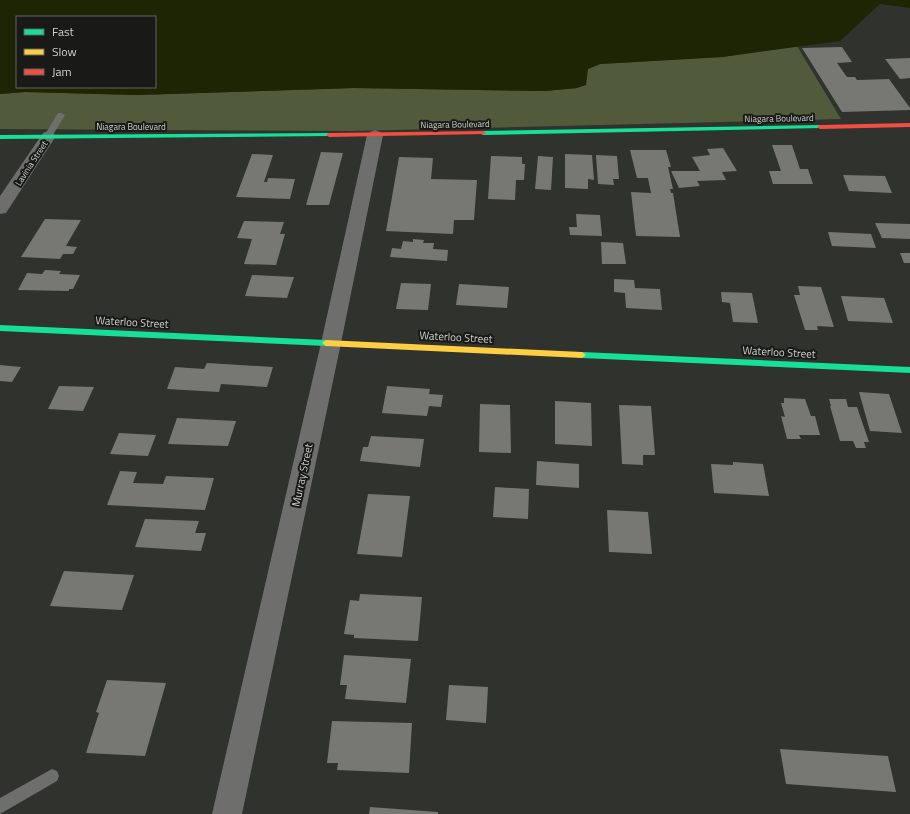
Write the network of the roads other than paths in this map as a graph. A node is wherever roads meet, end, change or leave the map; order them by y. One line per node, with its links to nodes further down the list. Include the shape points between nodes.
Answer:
1 (61, 115): 4 (lane)
2 (910, 125): 3 (main road, Niagara Boulevard)
3 (374, 135): 4 (main road, Niagara Boulevard); 8 (street, Murray Street)
4 (48, 136): 5 (main road, Niagara Boulevard); 6 (street, Lavinia Street)
5 (0, 137)
6 (0, 210)
7 (0, 328): 8 (main road, Waterloo Street)
8 (331, 343): 9 (main road, Waterloo Street); 12 (street, Murray Street)
9 (910, 370)
10 (52, 776): 11 (lane)
11 (0, 806)
12 (227, 814)

